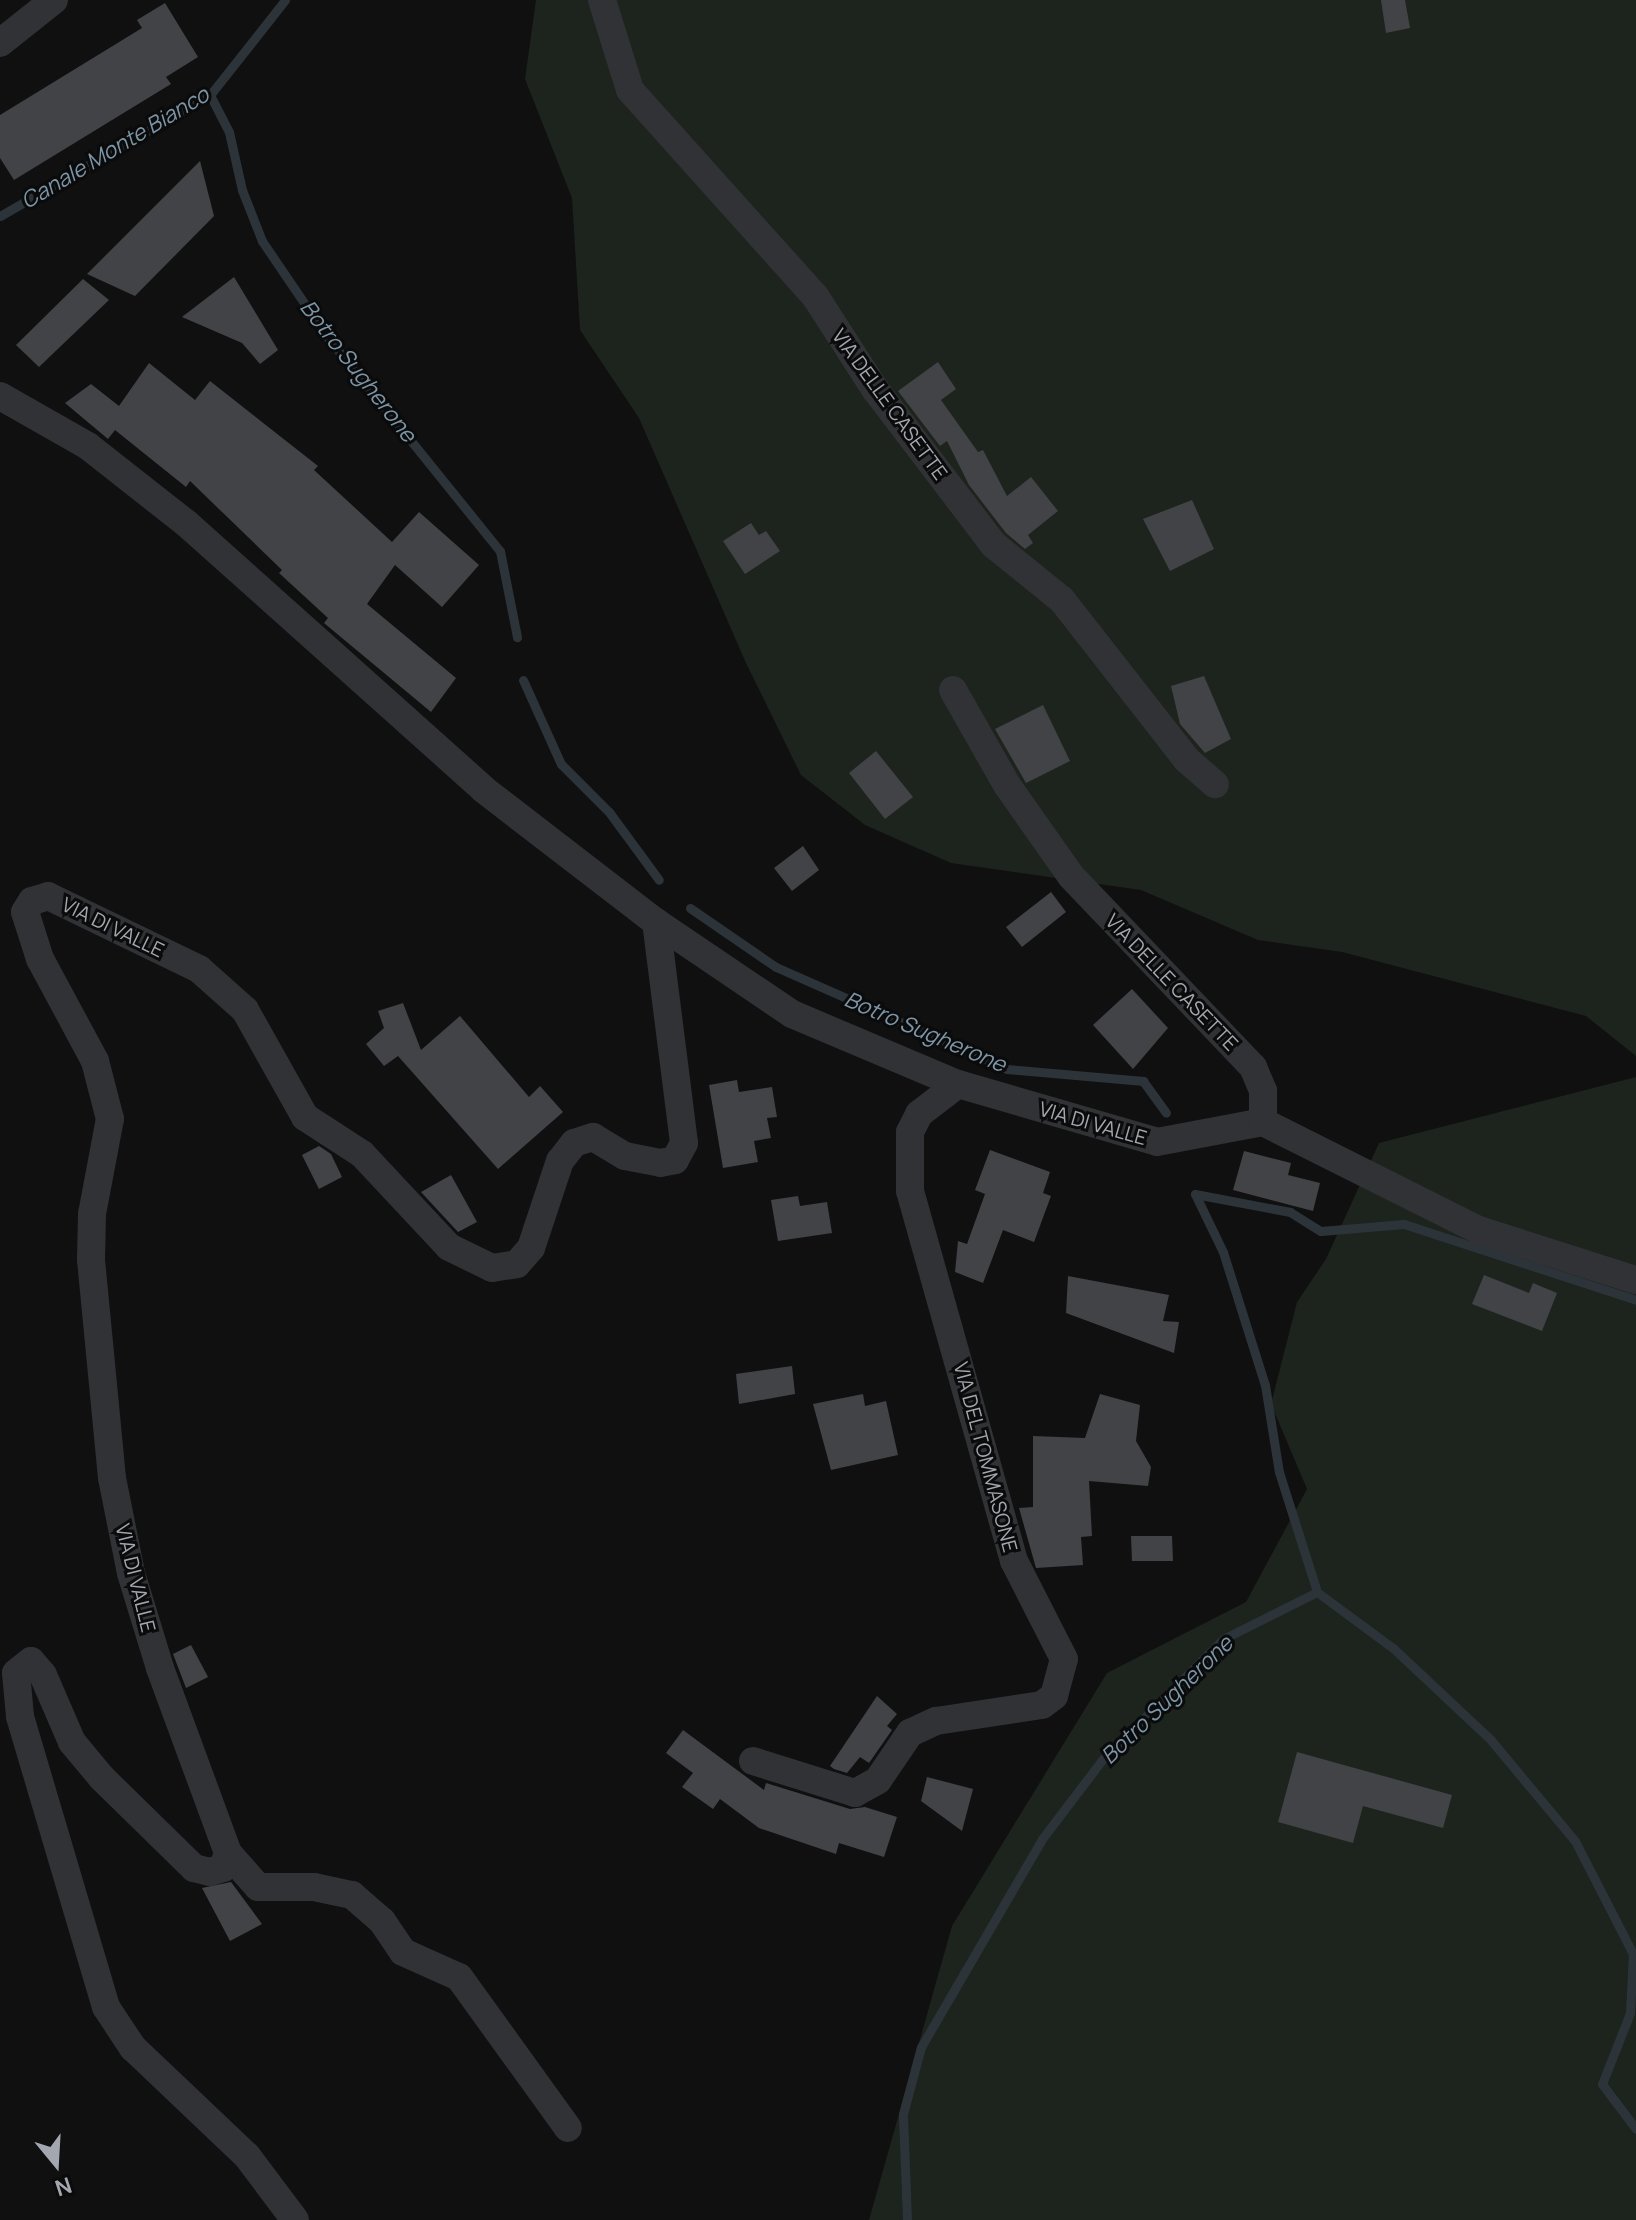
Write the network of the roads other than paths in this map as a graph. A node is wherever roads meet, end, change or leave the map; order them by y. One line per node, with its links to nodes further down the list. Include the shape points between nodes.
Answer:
1 (54, 0): 3 (street)
2 (602, 0): 6 (street, VIA DELLE CASETTE, via 630,90 815,296 875,389 994,545 1062,600 1187,760)
3 (0, 43)
4 (0, 396): 7 (street, VIA DI VALLE, via 88,446 186,523 483,789)
5 (953, 690): 9 (street, VIA DELLE CASETTE, via 1007,785 1071,876 1253,1067 1263,1091)
6 (1215, 784)
7 (656, 922): 8 (street, VIA DI VALLE, via 792,1014); 12 (street, VIA DI VALLE, via 684,1143 675,1160 660,1163 625,1156 593,1137 574,1143 560,1161 531,1248 517,1264 492,1268 449,1247 362,1154 305,1117 245,1010 199,969 48,896 32,901 25,912 40,959 95,1061 110,1119 92,1214 91,1259 112,1478 131,1573 156,1655)
8 (958, 1084): 9 (street, VIA DI VALLE, via 1157,1142); 11 (street, VIA DEL TOMMASONE, via 919,1114 910,1132 910,1191 1014,1561 1064,1659 1054,1696 1042,1705 936,1721 910,1733 878,1780 855,1793)
9 (1263, 1122): 10 (street, via 1479,1230)
10 (1636, 1280)
11 (753, 1761)
12 (228, 1853): 13 (street, VIA DI VALLE, via 258,1887 314,1887 352,1895 382,1921 403,1952 459,1977); 14 (street, via 223,1868 210,1872 170,1850 72,1742 37,1664 21,1664 16,1673 20,1716 106,2007 133,2048 247,2156)
13 (568, 2128)
14 (295, 2220)

